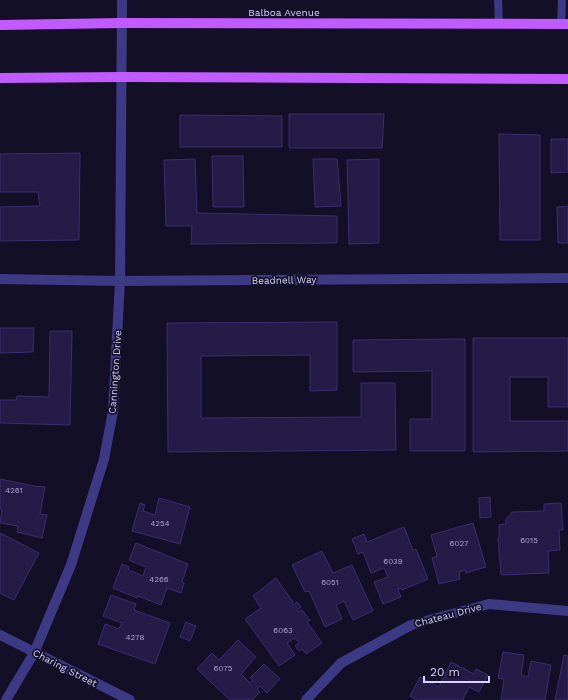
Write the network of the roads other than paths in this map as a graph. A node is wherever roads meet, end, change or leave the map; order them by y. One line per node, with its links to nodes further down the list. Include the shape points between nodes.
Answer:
1 (122, 0): 4 (street, Cannington Drive)
2 (498, 0): 5 (lane)
3 (562, 0): 6 (lane)
4 (122, 23): 5 (main road, Balboa Avenue); 7 (main road, Balboa Avenue); 8 (street, Cannington Drive)
5 (498, 24): 6 (main road, Balboa Avenue)
6 (565, 24)
7 (0, 25)
8 (122, 77): 9 (main road); 10 (main road); 13 (street, Cannington Drive)
9 (0, 78)
10 (568, 79)
11 (568, 278): 13 (street, Beadnell Way)
12 (0, 279): 13 (street, Beadnell Way)
13 (120, 281): 16 (street, Cannington Drive, via 113,411 104,459 71,565)
14 (568, 611): 19 (street, Chateau Drive, via 489,604 411,625 342,663)
15 (0, 635): 16 (street, Charing Street)
16 (34, 652): 17 (street, Cannington Drive); 18 (street, Charing Street)
17 (6, 700)
18 (130, 700)
19 (306, 700)

